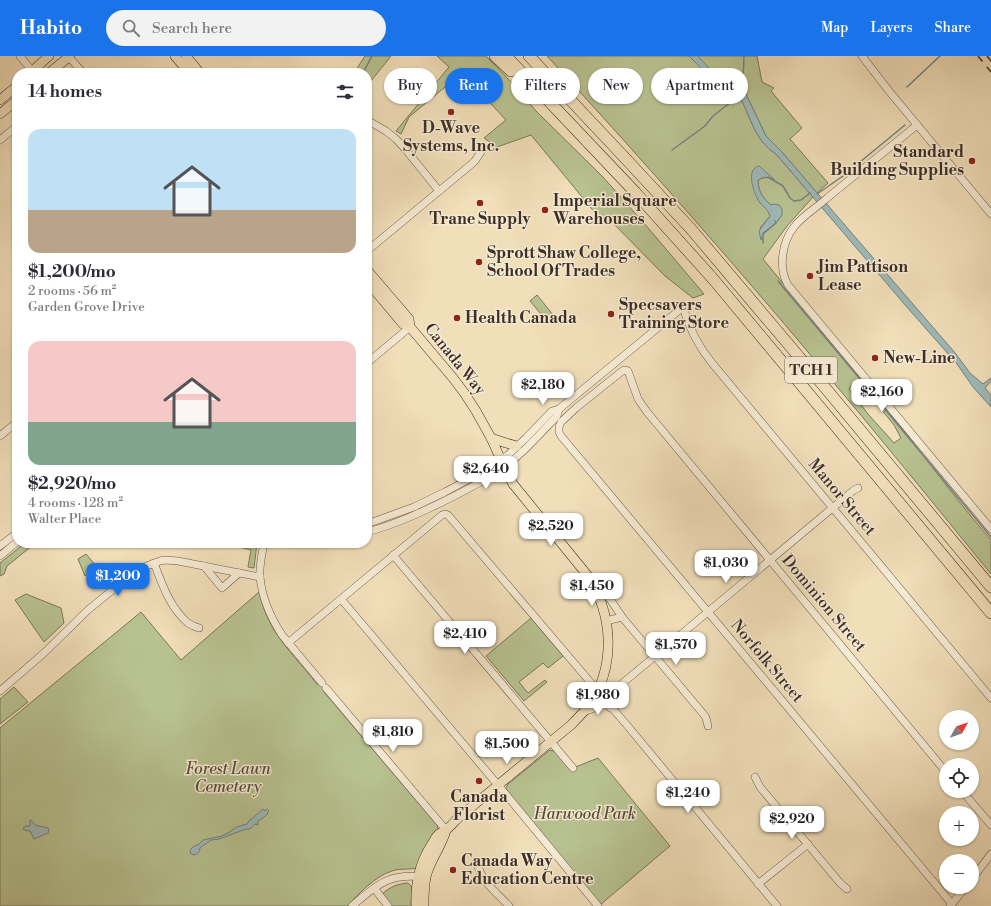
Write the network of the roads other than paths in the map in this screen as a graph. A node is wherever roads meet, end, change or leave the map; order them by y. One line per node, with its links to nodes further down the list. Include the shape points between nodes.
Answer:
1 (20, 56): 10 (street)
2 (49, 56): 11 (main road)
3 (69, 56): 12 (main road); 13 (street)
4 (174, 56): 14 (main road)
5 (186, 56): 15 (main road)
6 (495, 56): 22 (highway)
7 (506, 56): 22 (highway, TCH 1)
8 (530, 56): 57 (highway, TCH 1, via 691,229)
9 (862, 56): 21 (street)
10 (28, 68)
11 (36, 68)
12 (55, 68)
13 (78, 68)
14 (185, 68)
15 (196, 68)
16 (12, 90): 17 (main road)
17 (0, 100)
18 (12, 104): 19 (main road)
19 (0, 114)
20 (372, 123): 26 (street, via 396,139)
21 (917, 125): 27 (street); 43 (street, via 794,227 784,249 784,279)
22 (575, 129): 60 (highway, TCH 1, via 714,280)
23 (12, 130): 24 (street)
24 (0, 140)
25 (481, 152): 26 (street, via 474,162)
26 (440, 191): 28 (street)
27 (991, 214)
28 (372, 247)
29 (372, 276): 31 (main road, Canada Way, via 409,319)
30 (372, 287): 31 (main road, Canada Way, via 403,324)
31 (410, 327): 32 (street); 37 (main road, Canada Way, via 465,394)
32 (372, 359)
33 (560, 409): 38 (street, via 552,411); 39 (street, via 558,416 527,447); 41 (street, Manor Street, via 683,307 691,330 707,357)
34 (12, 426): 35 (street)
35 (0, 436)
36 (561, 436): 51 (street, Dominion Street, via 559,426 569,415 621,372 628,372 643,407); 59 (street, Norfolk Street)
37 (491, 438): 38 (main road); 39 (main road, Canada Way)
38 (517, 446): 39 (street)
39 (503, 463): 42 (street, via 426,501); 44 (street, via 497,472 457,495 403,520); 56 (main road, Canada Way, via 513,484)
40 (858, 488): 41 (street)
41 (833, 508): 51 (street); 68 (street, Manor Street)
42 (372, 522)
43 (991, 529)
44 (372, 530)
45 (12, 537): 46 (street)
46 (0, 546)
47 (12, 546): 50 (street)
48 (263, 548): 55 (street)
49 (393, 555): 58 (street); 66 (street, via 442,515 447,514); 72 (street)
50 (0, 556)
51 (770, 560): 59 (street); 73 (street, Dominion Street)
52 (154, 563): 53 (street, via 172,560); 63 (street, via 174,607 189,623); 67 (street, via 132,574 88,610)
53 (204, 566): 54 (street); 54 (street, via 222,588)
54 (239, 573): 55 (street)
55 (260, 577): 64 (street, via 270,613)
56 (594, 586): 61 (street, via 608,596); 62 (main road, Canada Way)
57 (991, 587)
58 (341, 599): 64 (street); 76 (street)
59 (708, 612): 65 (street); 89 (street, Norfolk Street)
60 (991, 614)
61 (622, 617): 62 (street); 65 (street)
62 (606, 621): 66 (main road, Canada Way, via 607,659)
63 (199, 628)
64 (288, 642): 79 (street)
65 (655, 656): 69 (street); 71 (street, via 705,716)
66 (597, 690): 69 (street, via 604,694); 70 (main road, Canada Way)
67 (0, 691)
68 (991, 698)
69 (605, 699): 70 (street); 85 (street)
70 (583, 712): 72 (main road, Canada Way)
71 (708, 726)
72 (551, 742): 74 (street); 76 (main road, Canada Way)
73 (939, 764)
74 (573, 768)
75 (755, 777): 80 (street, via 760,788)
76 (498, 785): 79 (main road, Canada Way); 95 (street)
77 (968, 798): 78 (street)
78 (991, 825)
79 (446, 830): 84 (main road, Canada Way, via 438,834 426,854)
80 (808, 844): 85 (street); 87 (street)
81 (991, 854): 83 (street)
82 (476, 862): 94 (street, via 483,877)
83 (979, 870)
84 (422, 877): 86 (street, via 389,879); 92 (main road, Canada Way, via 415,898); 93 (main road, Canada Way)
85 (758, 884): 96 (street)
86 (374, 888): 90 (street); 91 (street)
87 (847, 889)
88 (960, 894): 89 (street)
89 (951, 905)
90 (352, 906)
91 (388, 906)
92 (416, 906)
93 (424, 906)
94 (508, 906)
95 (598, 906)
96 (777, 906)

